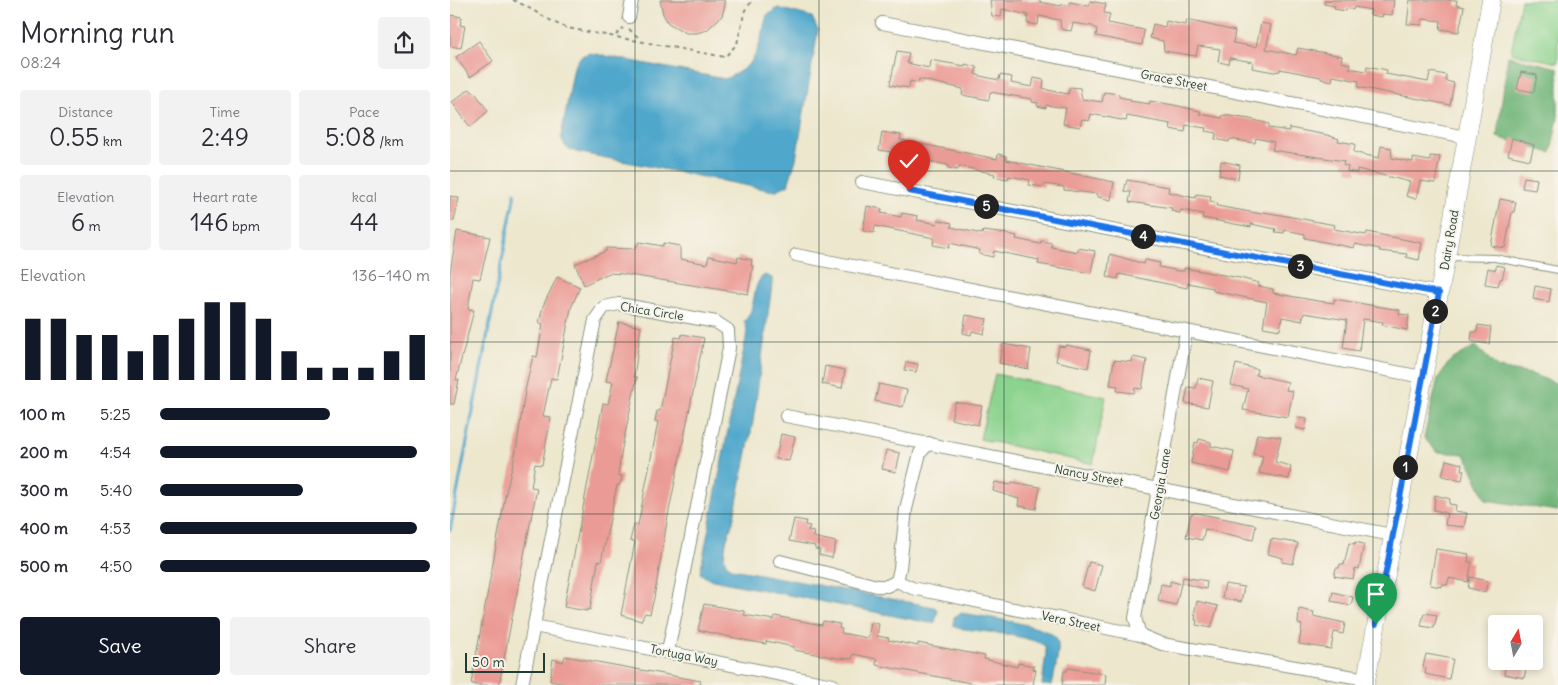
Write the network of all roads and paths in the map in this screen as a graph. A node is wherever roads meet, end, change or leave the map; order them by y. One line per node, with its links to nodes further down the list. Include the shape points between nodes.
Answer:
1 (513, 0): 7 (path, via 567,28)
2 (632, 0): 5 (street)
3 (753, 0): 7 (path, via 746,10 737,44 725,57)
4 (1491, 0): 8 (street, Dairy Road)
5 (627, 21): 7 (path)
6 (882, 23): 8 (street, Grace Street)
7 (640, 40)
8 (1466, 137): 11 (street, Dairy Road)
9 (862, 182): 13 (street)
10 (796, 255): 14 (street)
11 (1446, 257): 12 (lane, via 1495,258); 13 (street, Dairy Road)
12 (1558, 270)
13 (1439, 293): 15 (street, Dairy Road)
14 (1186, 333): 15 (street); 18 (street, Georgia Lane)
15 (1422, 377): 19 (street, Dairy Road)
16 (786, 416): 17 (street, Nancy Street)
17 (929, 443): 18 (street, Nancy Street); 21 (street, via 920,453 906,509)
18 (1159, 489): 19 (street, Nancy Street); 23 (street, Georgia Lane, via 1135,618)
19 (1392, 535): 25 (street, Dairy Road)
20 (780, 561): 21 (street, via 877,586 887,586)
21 (897, 580): 23 (street, Vera Street, via 912,588)
22 (534, 626): 24 (street, Tortuga Way); 24 (street, Chica Circle, via 595,320 604,308 619,304 716,322 728,330 729,348); 26 (street, Chica Circle)
23 (1140, 635): 25 (street, Vera Street, via 1162,644)
24 (668, 652): 27 (street, Tortuga Way)
25 (1365, 682)
26 (522, 685)
27 (833, 685)

